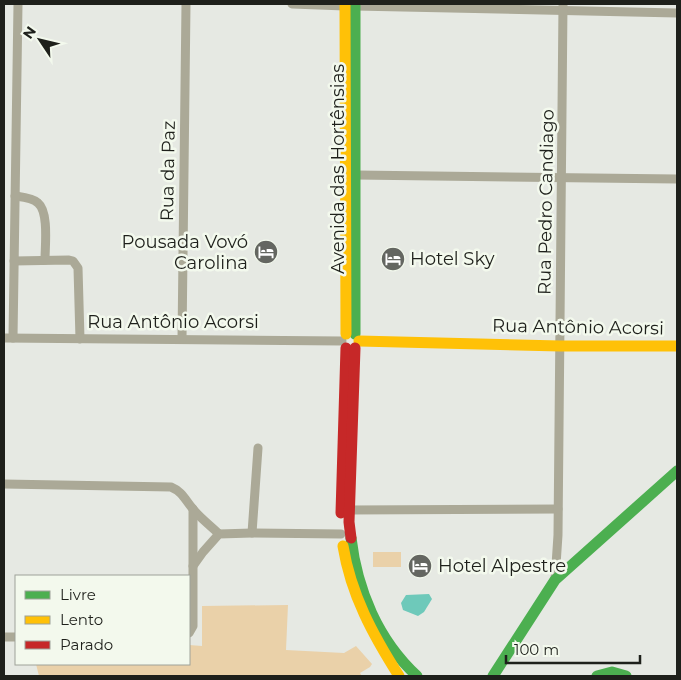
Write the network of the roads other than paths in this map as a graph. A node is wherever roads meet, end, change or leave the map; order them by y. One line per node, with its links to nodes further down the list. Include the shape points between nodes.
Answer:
1 (18, 4): 10 (street)
2 (186, 4): 14 (street, Rua da Paz)
3 (292, 4): 4 (street)
4 (350, 5): 5 (street); 7 (main road, Avenida das Hortênsias); 16 (main road, Avenida das Hortênsias)
5 (563, 7): 6 (street); 8 (street, Rua Pedro Candiago)
6 (677, 13)
7 (356, 175): 8 (street); 16 (main road, Avenida das Hortênsias)
8 (563, 178): 9 (street); 17 (street, Rua Pedro Candiago)
9 (677, 179)
10 (16, 196): 11 (street, via 36,201 42,207); 12 (street)
11 (45, 260): 12 (street); 15 (street, via 69,260 78,268)
12 (14, 261): 13 (street)
13 (8, 338): 15 (street, Rua Antônio Acorsi)
14 (182, 338): 15 (street, Rua Antônio Acorsi); 16 (street, Rua Antônio Acorsi)
15 (80, 339)
16 (351, 341): 17 (main road, Rua Antônio Acorsi); 24 (main road, Avenida das Hortênsias); 27 (main road, Avenida das Hortênsias)
17 (560, 346): 18 (main road, Rua Antônio Acorsi); 23 (street, Rua Pedro Candiago)
18 (677, 346)
19 (258, 448): 25 (street)
20 (677, 471): 29 (main road)
21 (4, 484): 22 (street, via 162,486 178,490)
22 (193, 509): 26 (street); 28 (street)
23 (558, 509): 24 (street); 29 (street, Rua Pedro Candiago)
24 (350, 510): 32 (main road, Avenida das Hortênsias, via 351,547 366,601 393,650)
25 (252, 533): 26 (street); 27 (street)
26 (219, 534): 28 (street)
27 (341, 534): 31 (main road, Avenida das Hortênsias, via 346,568 357,603)
28 (193, 566): 30 (street, via 193,626)
29 (555, 580): 33 (main road)
30 (190, 631)
31 (399, 676)
32 (417, 676)
33 (493, 676)
34 (597, 676): 35 (main road, via 618,672)
35 (626, 676)

